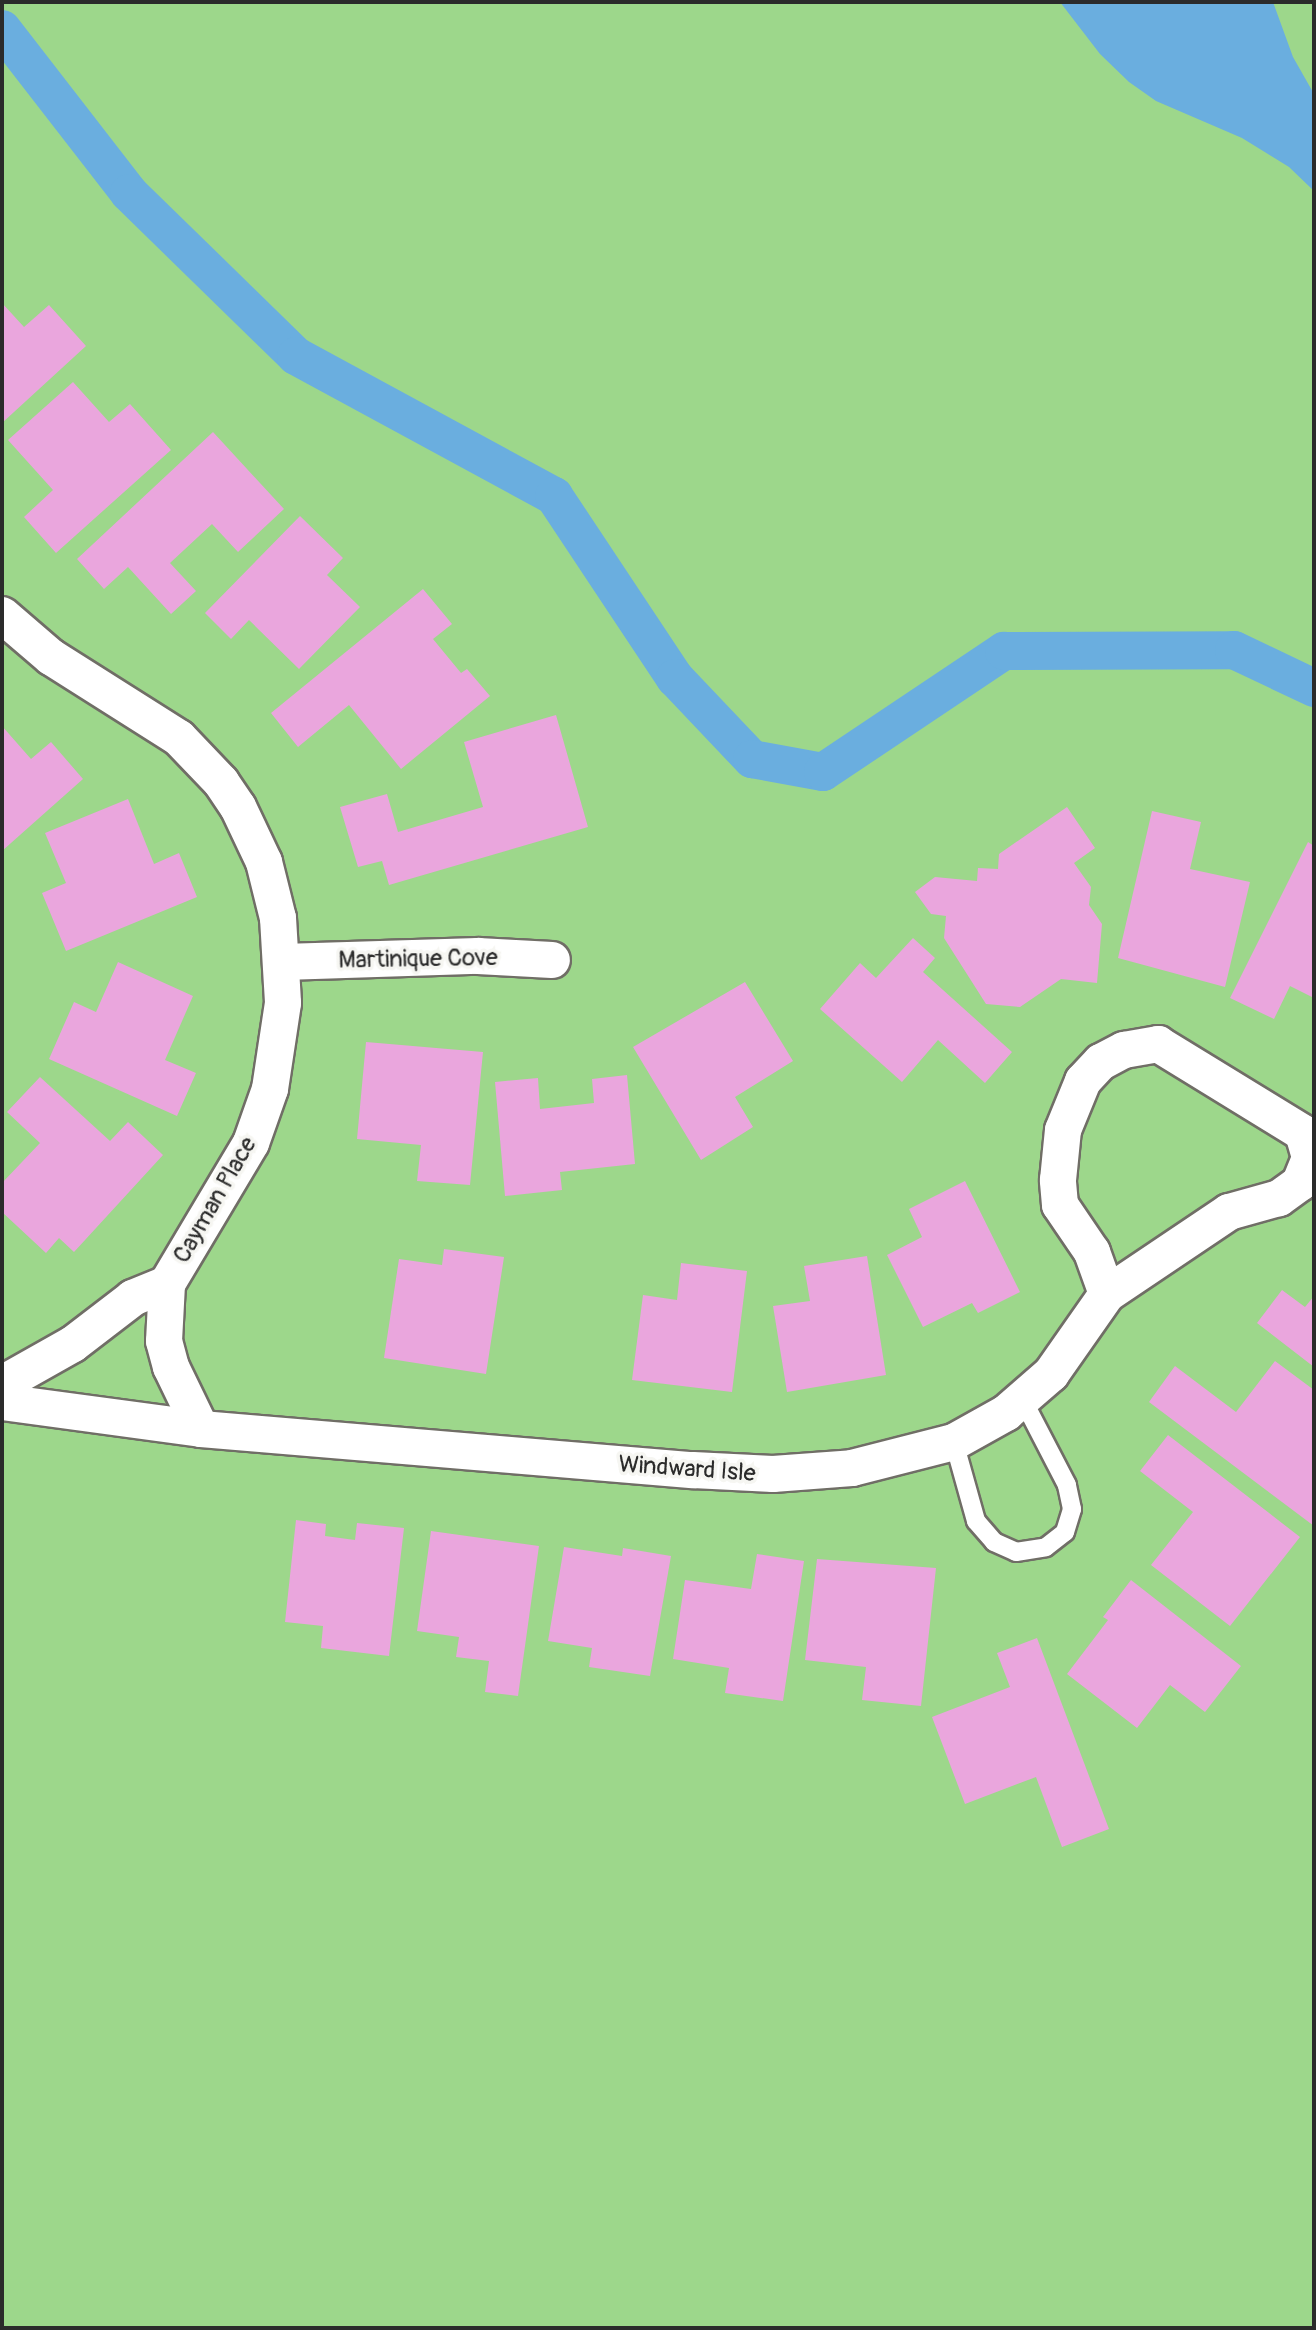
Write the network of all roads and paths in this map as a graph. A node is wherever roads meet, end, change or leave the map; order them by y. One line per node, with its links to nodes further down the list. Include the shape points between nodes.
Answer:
1 (2, 615): 3 (street, Cayman Place, via 51,657 179,738 221,782 264,862)
2 (552, 960): 3 (street, Martinique Cove, via 478,956)
3 (283, 962): 4 (street, Cayman Place, via 281,1032 270,1089 251,1143)
4 (167, 1284): 6 (street, Cayman Place, via 133,1298 73,1344); 9 (street, via 164,1341)
5 (1107, 1294): 5 (street, Windward Isle, via 1229,1212 1279,1198 1300,1183 1310,1158 1303,1133 1158,1044 1124,1050 1101,1062 1083,1081 1063,1130 1060,1205 1092,1252); 7 (street, Windward Isle, via 1070,1351)
6 (2, 1384)
7 (1023, 1400): 10 (street, Windward Isle); 10 (lane, via 1067,1485 1072,1509 1065,1532 1046,1547 1016,1552 994,1542 976,1521)
8 (2, 1402): 9 (street, Windward Isle)
9 (201, 1429): 10 (street, Windward Isle, via 773,1474 852,1468)
10 (954, 1442)

